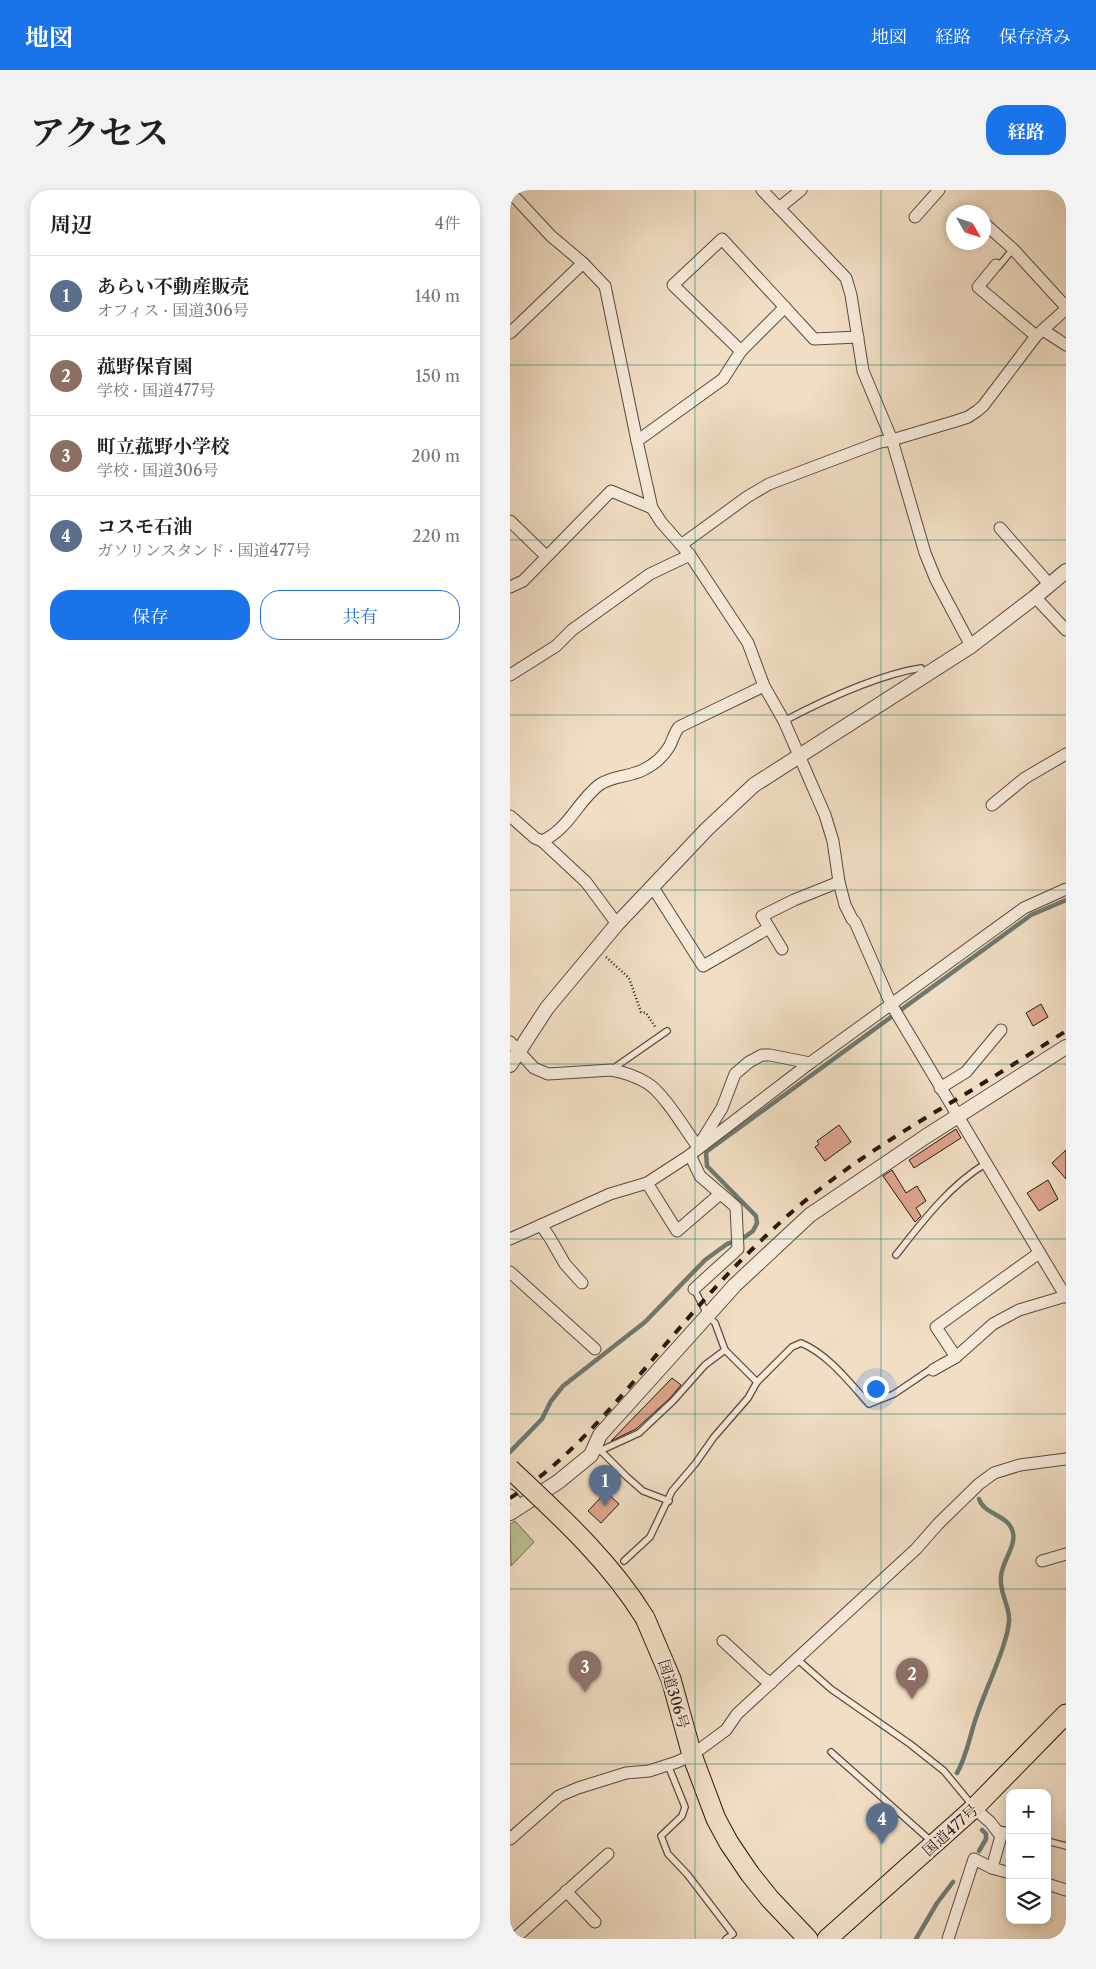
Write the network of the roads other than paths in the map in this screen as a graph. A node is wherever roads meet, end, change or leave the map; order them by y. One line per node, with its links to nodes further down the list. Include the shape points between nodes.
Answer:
1 (762, 190): 5 (street)
2 (800, 190): 5 (street)
3 (939, 190): 6 (street)
4 (510, 192): 9 (street, via 551,236)
5 (779, 208): 15 (street, via 846,278)
6 (915, 217)
7 (991, 229): 8 (street)
8 (1013, 249): 10 (lane, via 999,266); 12 (street)
9 (583, 263): 13 (street); 19 (street, via 605,286)
10 (996, 265): 14 (street, via 978,286)
11 (785, 307): 15 (street, via 814,339); 17 (street); 17 (street, via 722,239 673,285)
12 (1066, 308): 14 (street)
13 (511, 331)
14 (1040, 333): 16 (street); 18 (street, via 977,411 962,419)
15 (858, 337): 18 (street, via 863,371)
16 (1066, 345)
17 (741, 351): 19 (street, via 723,379)
18 (892, 440): 23 (street, via 769,484); 31 (street, via 925,554)
19 (636, 441): 20 (street)
20 (652, 508): 23 (street); 25 (street, via 611,491)
21 (510, 521): 25 (street)
22 (1000, 528): 27 (street)
23 (681, 545): 24 (street)
24 (690, 555): 33 (street, via 650,574 572,630 556,646); 34 (street, via 748,643)
25 (546, 556): 28 (street, via 523,581)
26 (1066, 571): 27 (street)
27 (1050, 585): 29 (street)
28 (510, 586)
29 (1035, 597): 30 (street); 31 (street)
30 (1066, 630)
31 (971, 646): 37 (street)
32 (921, 668): 35 (lane, via 902,671 810,707)
33 (510, 674)
34 (764, 686): 35 (street); 40 (street, via 679,727 669,746 654,763 641,771 599,785 551,837)
35 (784, 721): 37 (street)
36 (1066, 754): 38 (street, via 1025,778)
37 (800, 756): 41 (street, via 826,815 834,841); 42 (street, via 754,785)
38 (992, 805)
39 (510, 816): 40 (street)
40 (542, 841): 44 (street, via 586,882)
41 (839, 882): 45 (street, via 762,916); 47 (street, via 848,912)
42 (652, 886): 44 (street); 45 (street, via 703,966)
43 (1066, 889): 47 (street, via 1024,908)
44 (617, 924): 50 (street)
45 (769, 928): 46 (street)
46 (782, 949)
47 (892, 1005): 52 (street); 55 (street)
48 (1001, 1030): 55 (street, via 966,1072)
49 (667, 1031): 54 (lane)
50 (514, 1047): 53 (street); 54 (street, via 534,1068 548,1074)
51 (1066, 1047): 56 (street)
52 (810, 1063): 57 (street); 57 (street, via 770,1055 762,1055 749,1062 735,1074 722,1108)
53 (510, 1065)
54 (611, 1070): 57 (street, via 649,1084 668,1106)
55 (940, 1088): 56 (street)
56 (958, 1117): 58 (street); 69 (street, via 810,1215 735,1285)
57 (694, 1151): 59 (street); 60 (street, via 700,1176)
58 (985, 1164): 63 (street); 64 (lane, via 931,1210)
59 (647, 1183): 60 (street, via 678,1231); 61 (street, via 610,1194)
60 (720, 1194): 67 (street, via 736,1207 738,1249)
61 (541, 1225): 62 (street); 66 (street, via 565,1264)
62 (510, 1239)
63 (1039, 1253): 68 (street); 72 (street, via 936,1327)
64 (896, 1255)
65 (510, 1272): 70 (street)
66 (582, 1283)
67 (694, 1289): 69 (lane)
68 (1066, 1296): 72 (street, via 1019,1310 994,1324)
69 (708, 1316): 71 (lane, via 715,1323); 75 (street, via 600,1436)
70 (595, 1349)
71 (726, 1350): 74 (lane); 75 (lane, via 704,1365 639,1433)
72 (956, 1357): 73 (street)
73 (933, 1370): 74 (lane, via 894,1394 869,1404 824,1358 801,1343 792,1347)
74 (757, 1382): 79 (lane)
75 (596, 1453): 79 (lane, via 643,1491); 80 (street)
76 (1066, 1459): 85 (street, via 1020,1465 994,1474 980,1484 916,1549)
77 (510, 1469): 89 (highway, 国道306号, bridge, via 600,1557 629,1593 672,1678)
78 (510, 1495): 80 (street)
79 (668, 1500): 82 (lane, via 650,1537)
80 (515, 1510)
81 (1066, 1554): 83 (street)
82 (624, 1561)
83 (1042, 1561)
84 (723, 1641): 86 (street)
85 (797, 1659): 86 (street); 91 (lane, via 831,1689 944,1771)
86 (771, 1683): 89 (street, via 737,1714 726,1730)
87 (1066, 1714): 91 (highway, 国道477号)
88 (831, 1752): 96 (lane)
89 (692, 1755): 90 (street); 107 (highway, 国道306号, via 729,1844 770,1898)
90 (668, 1765): 94 (street, via 626,1773 559,1796); 106 (lane, via 685,1807 682,1816 661,1836 668,1854 733,1934)
91 (974, 1808): 92 (street); 96 (highway, 国道477号)
92 (996, 1829): 93 (lane); 99 (street, via 1001,1836)
93 (1006, 1830)
94 (510, 1839)
95 (1051, 1842): 97 (lane)
96 (935, 1844): 108 (highway, 国道477号)
97 (1066, 1846)
98 (608, 1854): 103 (street)
99 (992, 1868): 100 (street); 109 (street, via 974,1859)
100 (1006, 1872)
101 (1051, 1885): 102 (street)
102 (1066, 1890)
103 (566, 1891): 104 (street); 105 (street)
104 (594, 1922)
105 (514, 1939)
106 (726, 1939)
107 (808, 1939)
108 (827, 1939)
109 (948, 1939)

